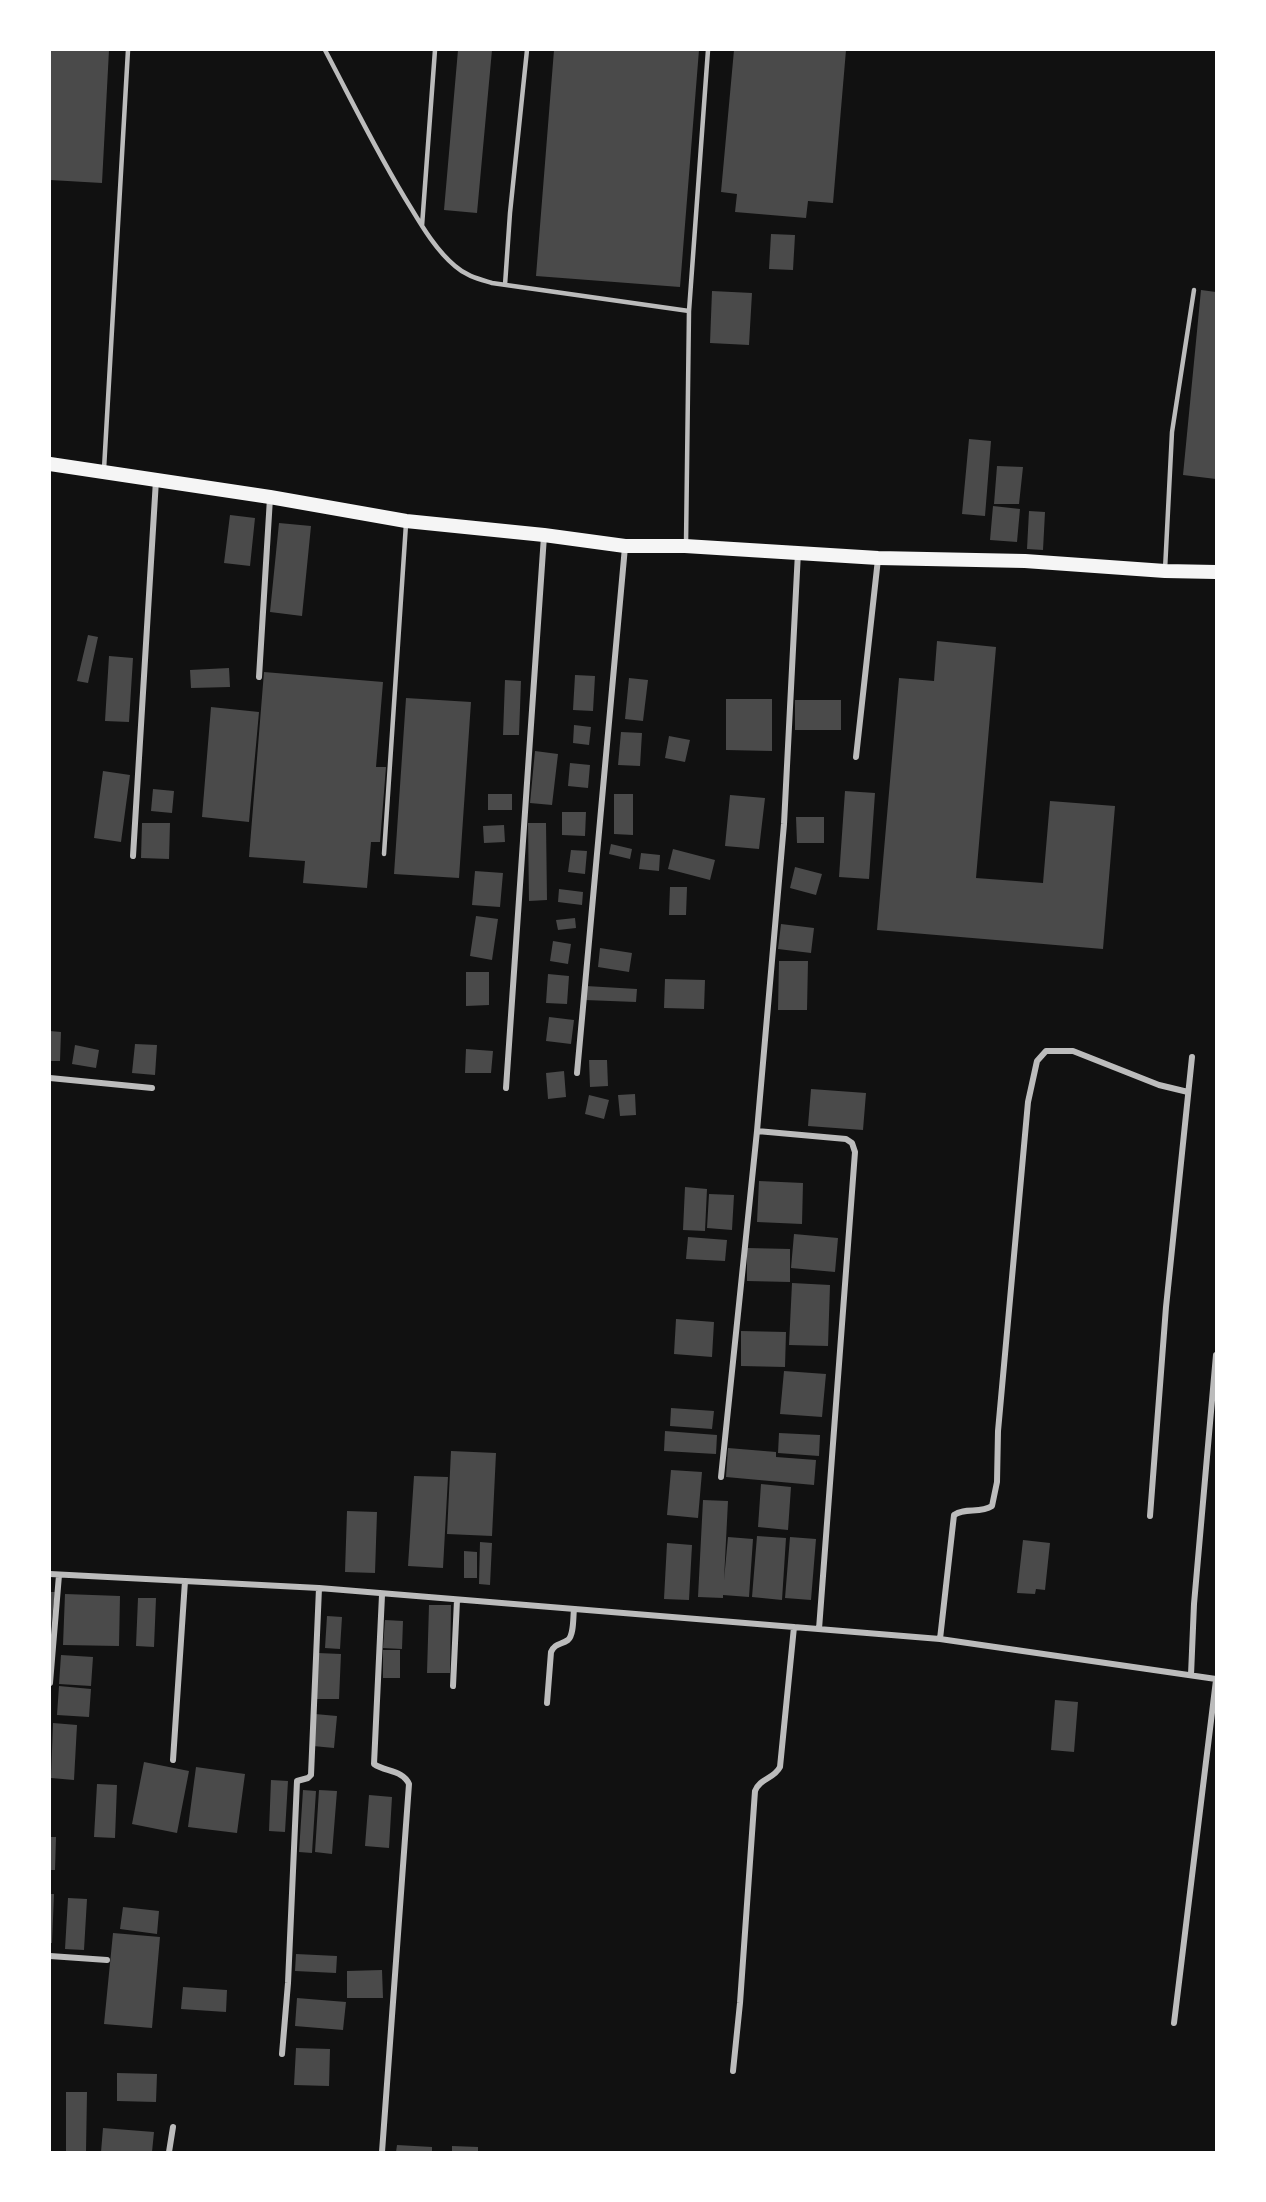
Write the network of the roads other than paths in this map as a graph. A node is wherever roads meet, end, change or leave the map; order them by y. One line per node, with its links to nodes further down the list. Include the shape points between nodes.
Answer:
1 (128, 50): 11 (lane)
2 (325, 50): 6 (lane)
3 (435, 50): 6 (lane)
4 (527, 50): 7 (lane)
5 (708, 50): 9 (lane)
6 (422, 226): 7 (lane, via 456,267 478,279)
7 (505, 285): 9 (lane)
8 (1194, 290): 20 (lane, via 1172,432)
9 (689, 311): 17 (lane)
10 (50, 464): 11 (main road)
11 (104, 472): 12 (main road)
12 (156, 479): 13 (main road); 25 (street)
13 (270, 497): 14 (main road); 22 (street)
14 (406, 521): 15 (main road); 24 (lane)
15 (544, 535): 16 (main road); 30 (street)
16 (625, 546): 17 (main road); 27 (street)
17 (685, 546): 18 (main road)
18 (798, 552): 19 (main road); 32 (street, via 784,824)
19 (878, 558): 20 (main road, via 1033,562); 23 (street)
20 (1165, 571): 21 (main road)
21 (1216, 572)
22 (259, 677)
23 (856, 757)
24 (384, 854)
25 (133, 856)
26 (1192, 1057): 31 (street)
27 (577, 1073)
28 (50, 1078): 29 (street)
29 (152, 1088)
30 (506, 1088)
31 (1188, 1092): 35 (street); 45 (street, via 1159,1085 1072,1051 1046,1051 1036,1061 1028,1102 995,1495 992,1506 985,1511 954,1515)
32 (757, 1131): 34 (street); 44 (street, via 846,1139 855,1152)
33 (1216, 1355): 46 (street)
34 (721, 1477)
35 (1150, 1516)
36 (50, 1575): 37 (street)
37 (59, 1575): 38 (street); 48 (street)
38 (186, 1581): 39 (street); 51 (street)
39 (319, 1588): 40 (street); 55 (street, via 311,1775 297,1781)
40 (382, 1595): 41 (street); 59 (street, via 374,1764 402,1774 409,1790)
41 (457, 1600): 42 (street); 49 (street)
42 (574, 1609): 43 (street); 50 (street, via 570,1636 551,1652)
43 (794, 1627): 44 (street); 56 (street, via 780,1767 760,1782 755,1791)
44 (819, 1629): 45 (street)
45 (940, 1639): 46 (street)
46 (1191, 1675): 47 (street)
47 (1216, 1679): 54 (street)
48 (50, 1683)
49 (453, 1686)
50 (547, 1702)
51 (173, 1760)
52 (50, 1956): 53 (street)
53 (106, 1960)
54 (1174, 2023)
55 (282, 2054)
56 (733, 2070)
57 (173, 2127): 58 (street)
58 (169, 2152)
59 (382, 2152)

